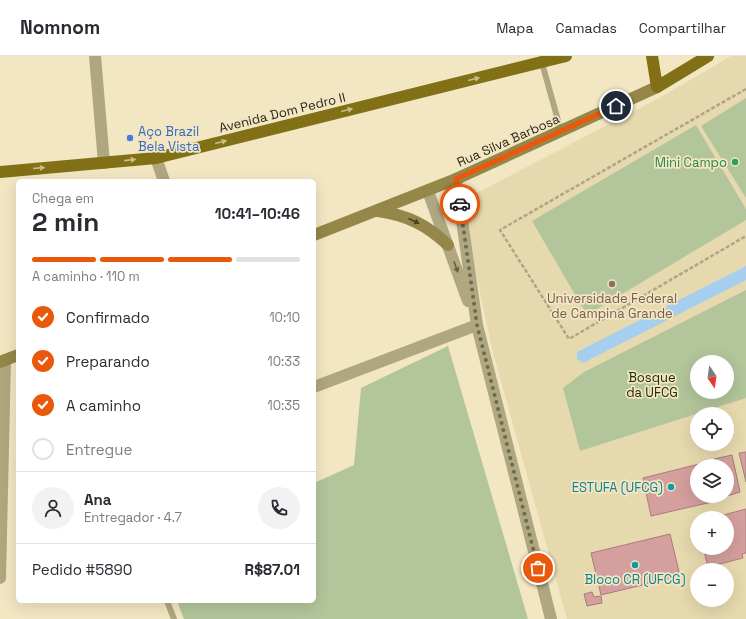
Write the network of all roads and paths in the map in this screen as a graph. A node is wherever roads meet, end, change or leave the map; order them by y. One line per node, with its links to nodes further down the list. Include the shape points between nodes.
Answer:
1 (95, 56): 10 (street)
2 (566, 56): 5 (main road, Avenida Dom Pedro II)
3 (652, 56): 6 (main road)
4 (708, 56): 6 (main road, Rua Silva Barbosa)
5 (542, 59): 8 (lane); 9 (main road, Avenida Dom Pedro II, one-way to 5)
6 (657, 87): 8 (main road, Rua Silva Barbosa)
7 (746, 89): 17 (path, via 500,230 569,339)
8 (561, 131): 13 (main road, Rua Silva Barbosa)
9 (156, 158): 10 (main road, Avenida Dom Pedro II, one-way to 9); 12 (street)
10 (104, 163): 11 (main road, Avenida Dom Pedro II, one-way to 10)
11 (0, 172)
12 (163, 179)
13 (456, 179): 14 (main road, Rua Silva Barbosa); 19 (street)
14 (428, 191): 15 (main road, Rua Silva Barbosa); 18 (street)
15 (377, 211): 16 (main road, Rua Silva Barbosa); 18 (main road, one-way to 18, via 416,220)
16 (316, 234)
17 (746, 236)
18 (448, 245): 19 (street, one-way to 19)
19 (477, 325): 22 (street); 26 (street)
20 (16, 356): 21 (main road)
21 (3, 361): 23 (street)
22 (316, 385)
23 (0, 578)
24 (168, 603): 25 (lane)
25 (174, 619)
26 (551, 619)

